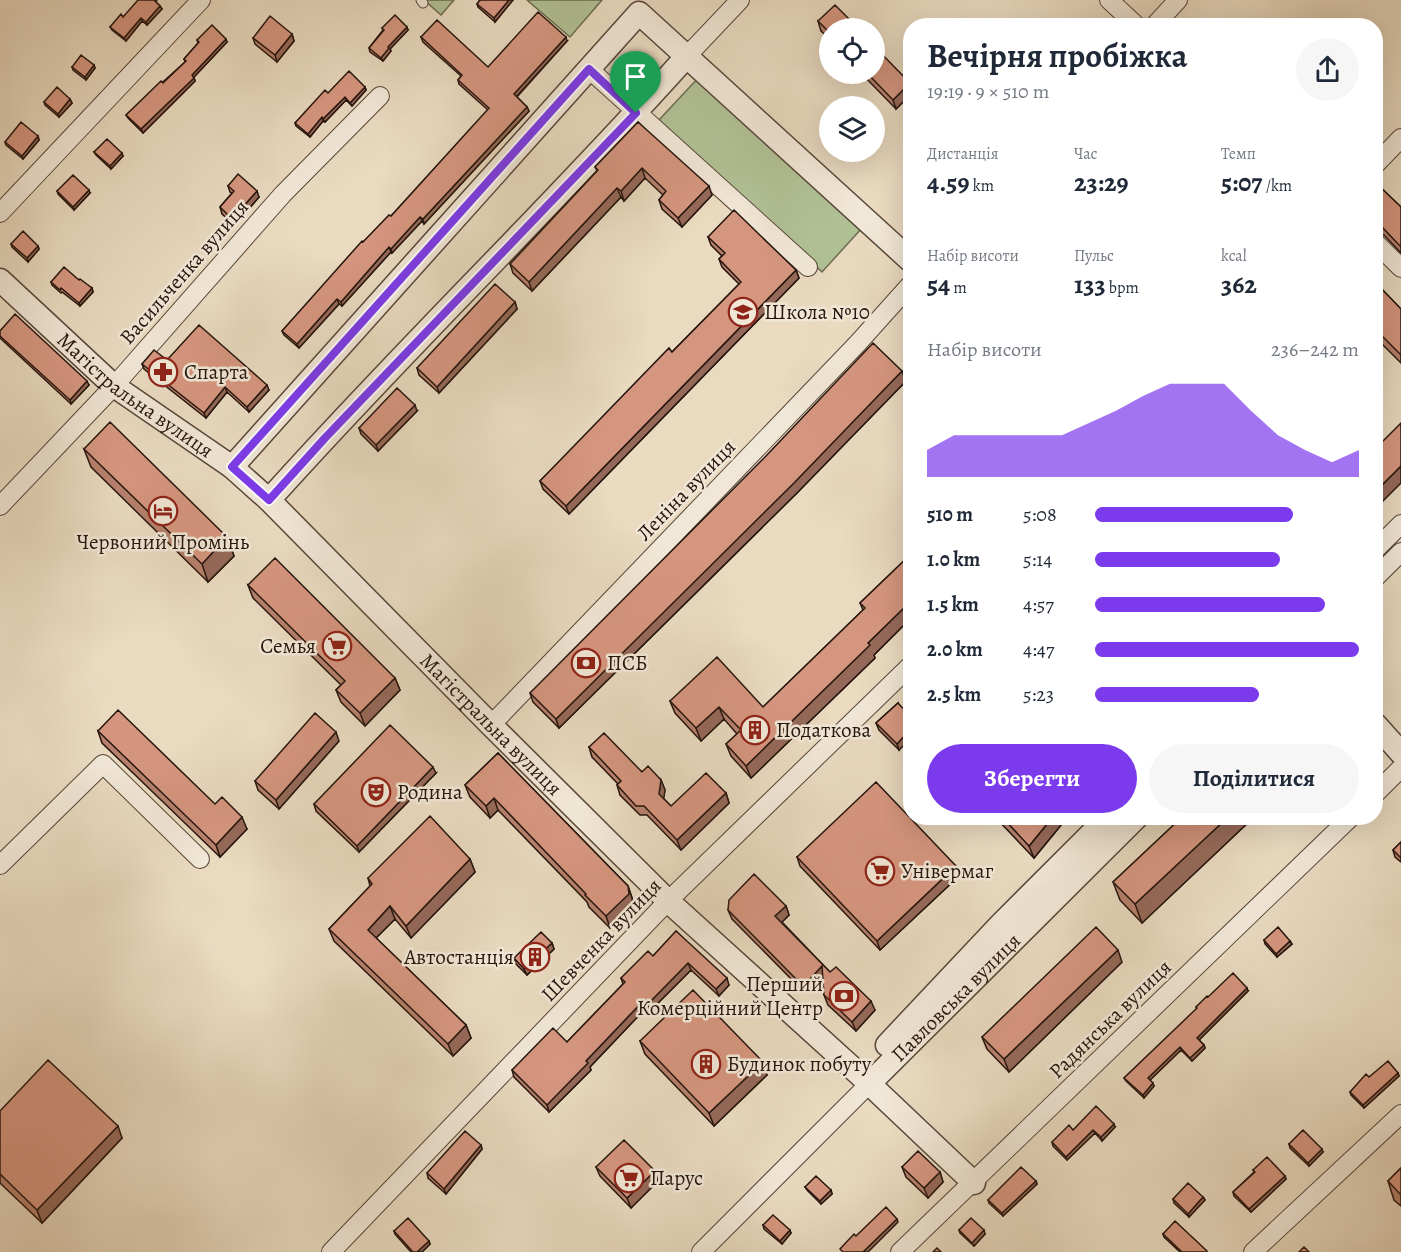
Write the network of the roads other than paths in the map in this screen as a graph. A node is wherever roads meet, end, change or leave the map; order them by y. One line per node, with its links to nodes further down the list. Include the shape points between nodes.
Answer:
1 (201, 0): 14 (street)
2 (740, 0): 8 (street)
3 (1109, 0): 6 (street)
4 (1178, 0): 7 (street)
5 (645, 6): 8 (street); 9 (street)
6 (1128, 18)
7 (1161, 18)
8 (686, 57): 11 (street); 16 (street)
9 (589, 69): 11 (street); 22 (street)
10 (380, 96): 21 (street, Васильченка вулиця, via 283,194)
11 (636, 113): 17 (street); 23 (street)
12 (1401, 138): 13 (street)
13 (1383, 157)
14 (0, 213)
15 (1383, 250): 18 (street)
16 (903, 254)
17 (808, 267)
18 (1401, 268)
19 (0, 280): 21 (street, Магістральна вулиця)
20 (903, 293): 30 (street, Леніна вулиця)
21 (114, 386): 22 (street, Магістральна вулиця); 24 (street, Васильченка вулиця)
22 (232, 467): 23 (street, Магістральна вулиця)
23 (269, 500): 30 (street, Магістральна вулиця)
24 (0, 507)
25 (1401, 524): 26 (street)
26 (1383, 542)
27 (1401, 552): 28 (street)
28 (1383, 570)
29 (903, 673): 40 (street, Шевченка вулиця)
30 (491, 725): 40 (street, Магістральна вулиця)
31 (1383, 733): 32 (street)
32 (1401, 753)
33 (1401, 768): 34 (street)
34 (1383, 786)
35 (1100, 825): 41 (street, Павловська вулиця, via 1000,926)
36 (1129, 825): 41 (street, Павловська вулиця)
37 (1343, 825): 43 (street, Радянська вулиця)
38 (200, 860): 39 (street, via 103,764)
39 (0, 865)
40 (668, 901): 41 (street, Магістральна вулиця); 44 (street, Шевченка вулиця)
41 (863, 1079): 43 (street, Магістральна вулиця); 45 (street, Павловська вулиця)
42 (1401, 1114): 47 (street)
43 (974, 1183): 46 (street, Радянська вулиця)
44 (331, 1252)
45 (701, 1252)
46 (900, 1252)
47 (1253, 1252)

